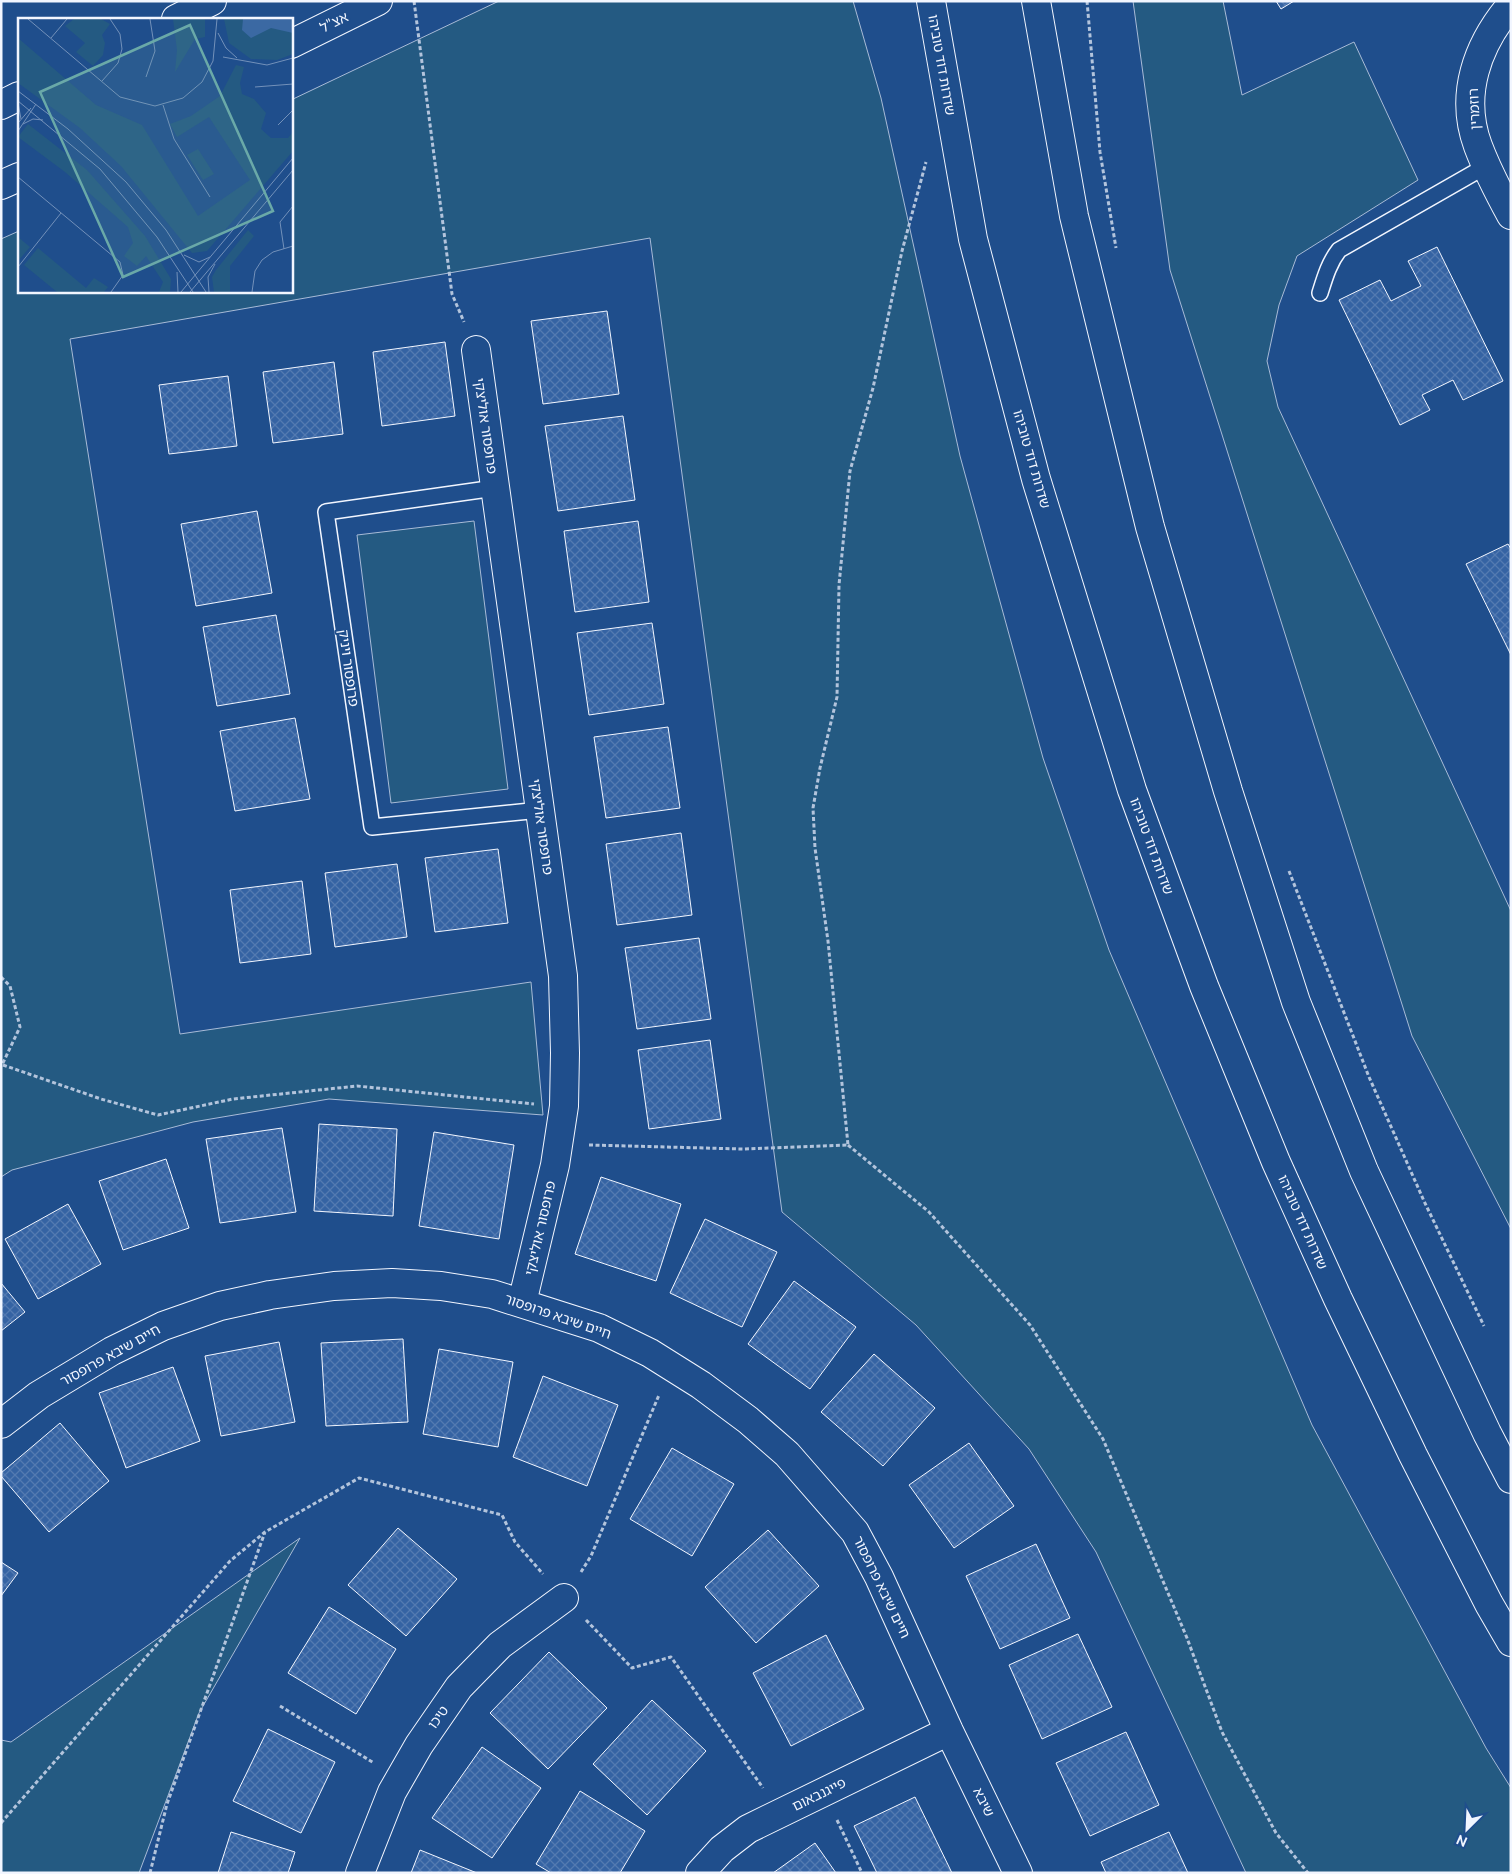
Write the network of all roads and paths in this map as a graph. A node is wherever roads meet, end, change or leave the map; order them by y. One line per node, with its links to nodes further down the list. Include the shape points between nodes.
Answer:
1 (212, 1): 8 (main road)
2 (378, 1): 9 (main road, אצ"ל)
3 (414, 1): 19 (path, via 452,294)
4 (931, 1): 35 (main road, שדרות דוד טוביהו, via 973,239 1036,479 1132,790 1204,986 1276,1162 1413,1455)
5 (1036, 1): 32 (main road, via 1074,216 1150,527 1228,791 1296,1002 1364,1171)
6 (1087, 1): 17 (path, via 1100,152)
7 (1511, 5): 13 (main road, רוזמרין, via 1485,40 1472,80 1472,123)
8 (178, 18)
9 (292, 44)
10 (18, 96): 11 (main road)
11 (1, 104)
12 (928, 156): 27 (path, via 850,471 839,585 837,697 813,808)
13 (1486, 166): 16 (main road, רוזמרין); 18 (lane, via 1340,250 1329,267)
14 (18, 177): 15 (main road)
15 (1, 185)
16 (1511, 215)
17 (1117, 249)
18 (1320, 293)
19 (476, 350): 20 (main road, פרופסור אוליצקי)
20 (495, 488): 21 (main road, פרופסור אוליצקי); 21 (lane, פרופסור ויניק, via 326,512 372,827)
21 (540, 810): 25 (main road, פרופסור אוליצקי, via 562,976)
22 (1288, 868): 29 (path, via 1368,1077)
23 (1, 977): 24 (path, via 10,986 20,1027)
24 (2, 1065): 25 (path, via 158,1115 232,1099 357,1086)
25 (564, 1106): 26 (main road, פרופסור אוליצקי)
26 (558, 1144): 27 (path, via 743,1149); 28 (main road, פרופסור אוליצקי)
27 (848, 1145): 47 (path, via 929,1212 1030,1325 1103,1439 1187,1638 1222,1732 1276,1833)
28 (522, 1303): 30 (main road, חיים שיבא פרופסור, via 599,1328); 31 (main road, חיים שיבא פרופסור, via 492,1294 441,1286 392,1283 334,1286 220,1306 163,1326 112,1351 38,1395)
29 (1484, 1326)
30 (671, 1366): 34 (path, via 591,1556); 37 (main road, חיים שיבא פרופסור, via 748,1420 787,1454 854,1532 880,1577)
31 (1, 1424)
32 (1511, 1479)
33 (265, 1532): 34 (path, via 358,1478 502,1516 515,1542); 41 (path, via 230,1561); 42 (path, via 168,1804)
34 (564, 1598): 38 (main road, טיכו, via 500,1645 459,1687); 40 (path, via 632,1668 671,1657)
35 (1511, 1642)
36 (280, 1706): 38 (path)
37 (949, 1731): 39 (main road, פייגנבאום); 46 (main road, שיבא)
38 (400, 1778): 43 (main road, טיכו)
39 (824, 1792): 40 (main road, פייגנבאום); 45 (path)
40 (780, 1813): 44 (main road, פייגנבאום, via 748,1829 722,1849)
41 (1, 1823)
42 (150, 1873)
43 (360, 1873)
44 (700, 1873)
45 (862, 1873)
46 (1018, 1873)
47 (1308, 1873)

